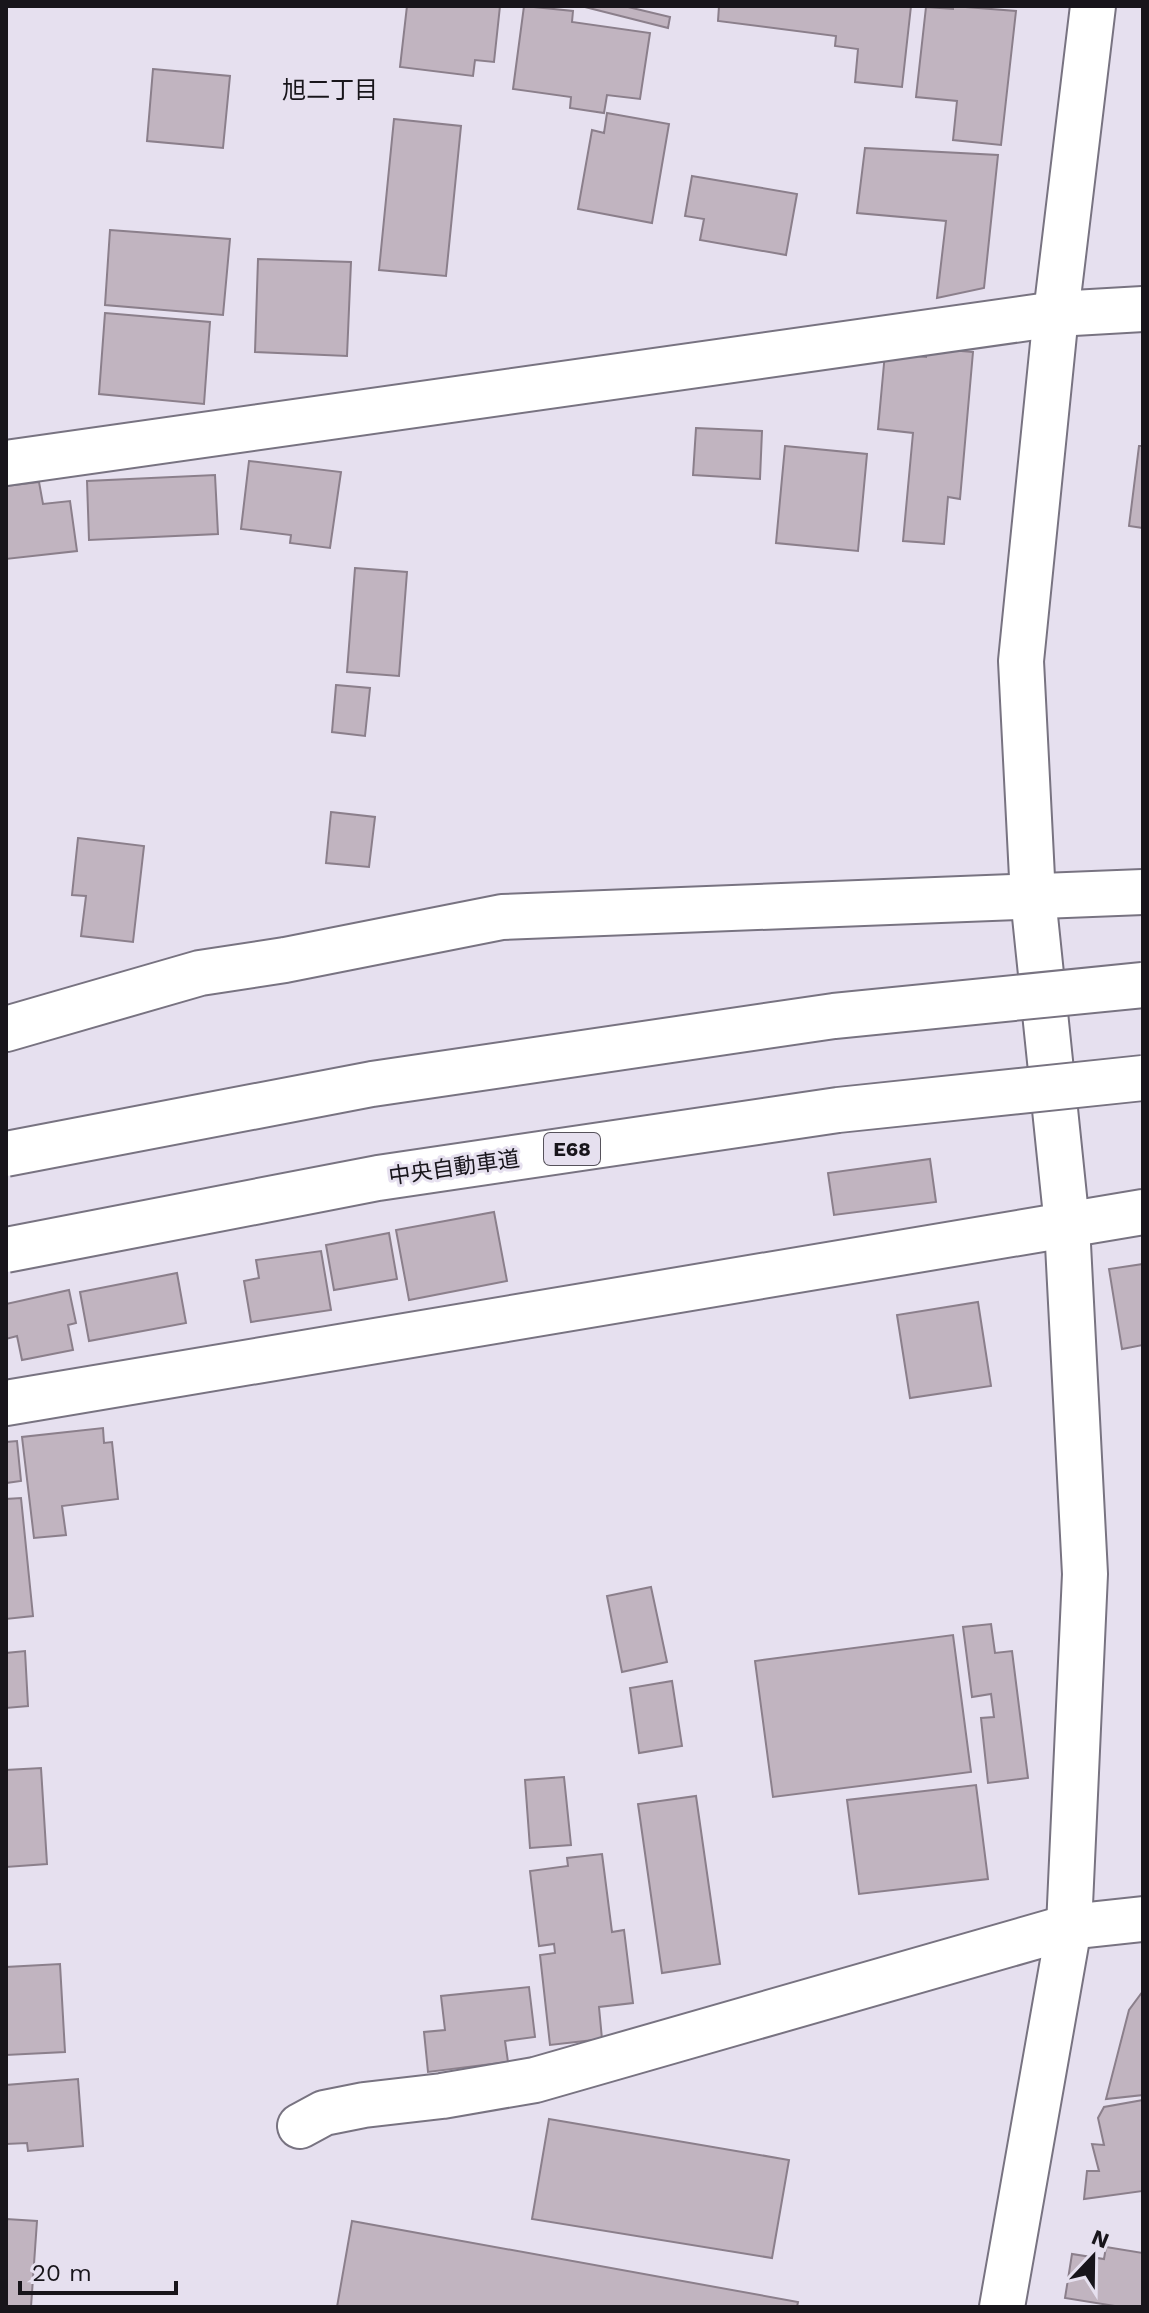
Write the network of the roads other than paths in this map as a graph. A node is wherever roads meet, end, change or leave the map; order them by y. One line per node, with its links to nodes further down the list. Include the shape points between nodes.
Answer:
1 (1093, 6): 3 (main road)
2 (1143, 309): 3 (main road)
3 (1056, 314): 4 (main road); 6 (main road, via 1021,661)
4 (6, 463)
5 (1143, 892): 6 (main road)
6 (1033, 897): 8 (main road, via 502,917 200,973); 12 (main road)
7 (1143, 985): 10 (main road, bridge, via 834,1016 387,1082)
8 (6, 1029)
9 (1143, 1078): 13 (main road, 中央自動車道 / E68, bridge, via 838,1110 394,1176)
10 (6, 1154)
11 (1143, 1212): 12 (main road)
12 (1067, 1225): 14 (main road); 16 (main road, via 1085,1574)
13 (6, 1250)
14 (6, 1403)
15 (1143, 1919): 16 (main road)
16 (1069, 1927): 17 (main road, via 535,2080 364,2105 324,2113); 18 (main road)
17 (300, 2126)
18 (1002, 2307)

